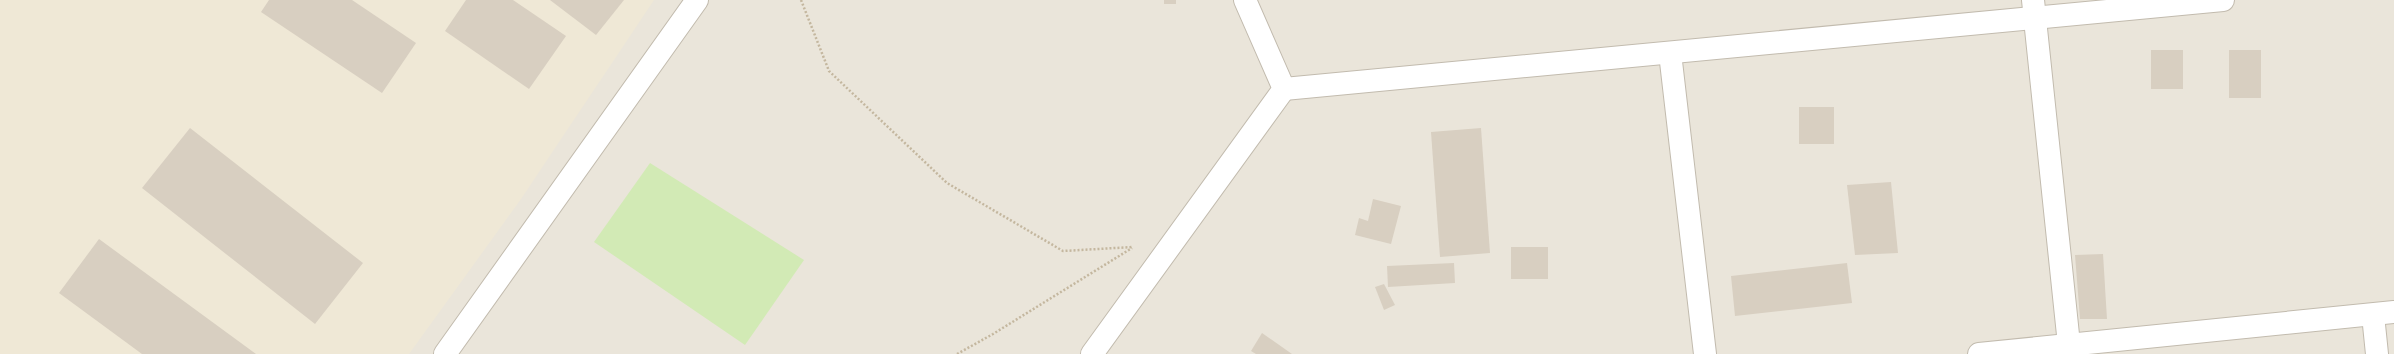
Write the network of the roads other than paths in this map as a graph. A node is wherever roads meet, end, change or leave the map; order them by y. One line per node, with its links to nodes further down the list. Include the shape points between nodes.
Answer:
1 (697, 0): 10 (street)
2 (1245, 0): 6 (street)
3 (2223, 0): 4 (street)
4 (2034, 9): 5 (street); 9 (street)
5 (1670, 53): 6 (street); 12 (street)
6 (1284, 89): 11 (street)
7 (2394, 312): 8 (street)
8 (2373, 314): 9 (street); 14 (street)
9 (2069, 350): 13 (street)
10 (445, 354)
11 (1092, 354)
12 (1705, 354)
13 (1979, 354)
14 (2377, 354)

